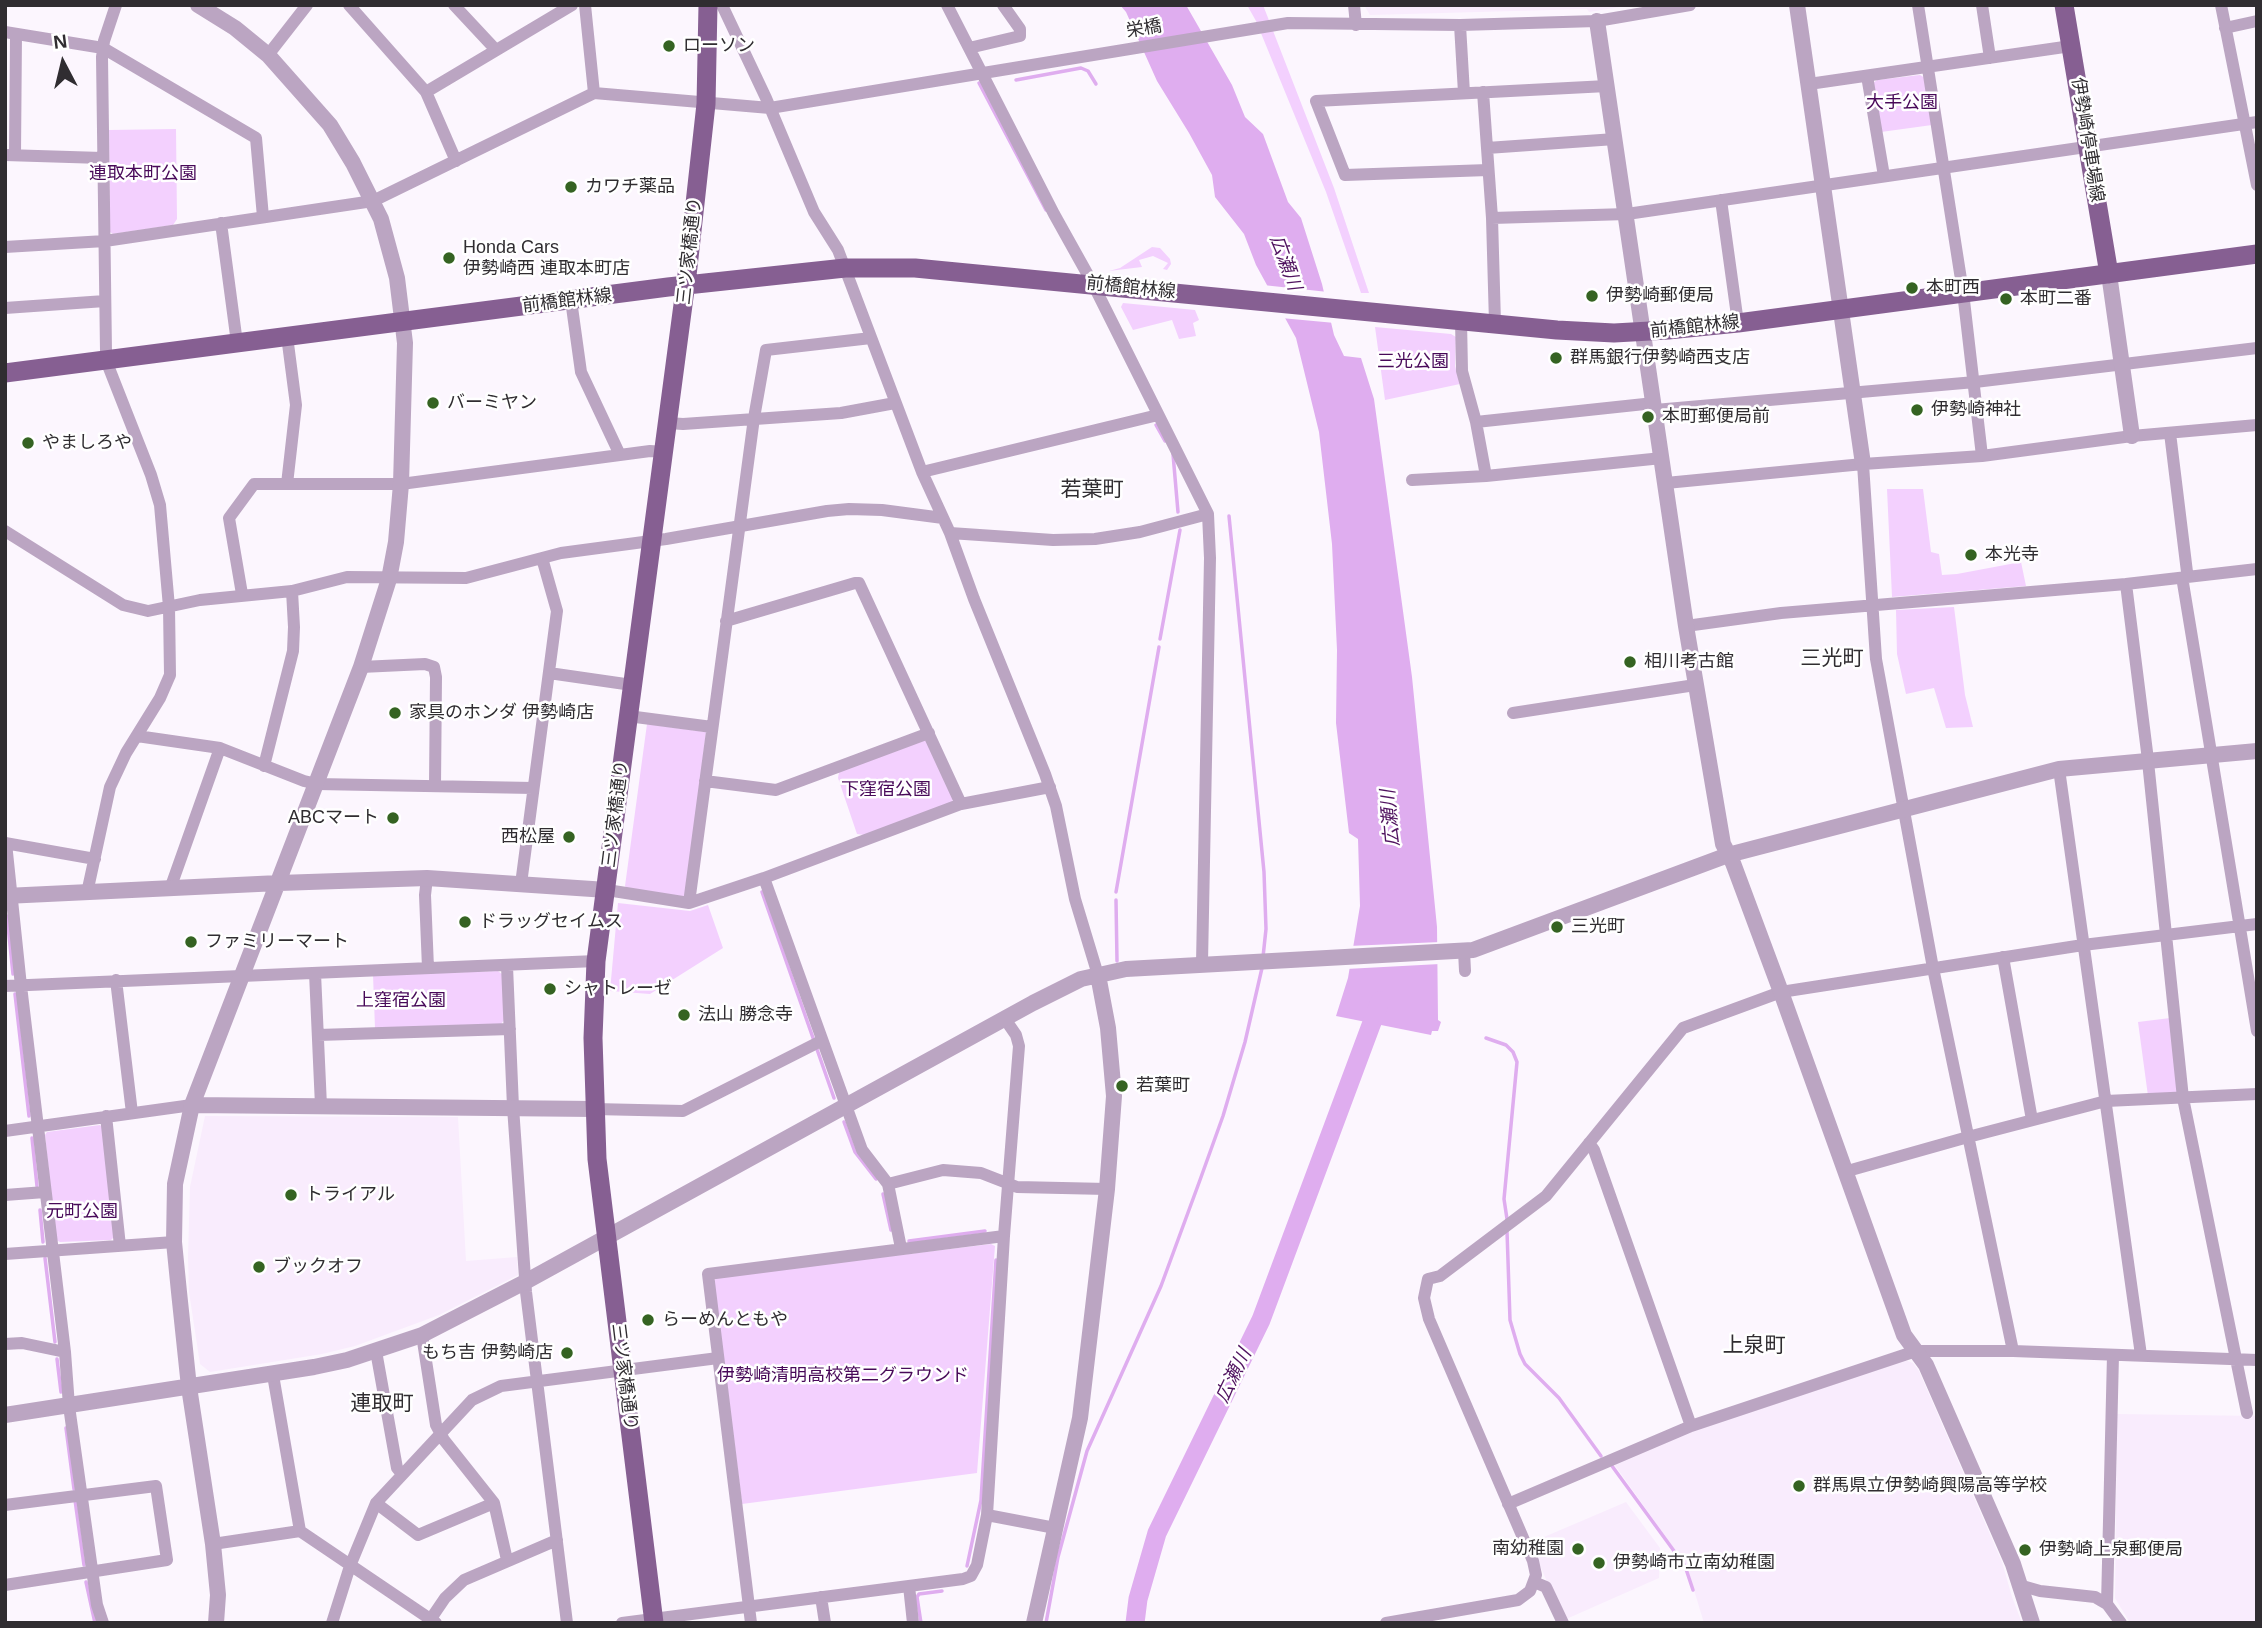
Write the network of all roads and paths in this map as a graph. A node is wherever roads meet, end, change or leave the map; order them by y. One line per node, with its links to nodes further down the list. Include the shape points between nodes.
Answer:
1 (116, 5): 27 (street)
2 (198, 5): 19 (street)
3 (307, 5): 30 (street)
4 (349, 5): 37 (street)
5 (454, 5): 29 (street)
6 (572, 5): 29 (street)
7 (585, 5): 39 (street)
8 (708, 5): 41 (main road, 三ツ家橋通り)
9 (722, 5): 42 (street)
10 (947, 5): 28 (street)
11 (1003, 5): 28 (street, via 1018,25 1020,36)
12 (1354, 5): 22 (street)
13 (1690, 5): 20 (street, 栄橋)
14 (1797, 5): 35 (street)
15 (1918, 5): 32 (street)
16 (1982, 5): 31 (street)
17 (2064, 5): 26 (main road, 伊勢崎停車場線)
18 (2221, 5): 24 (street)
19 (222, 11): 30 (street)
20 (1597, 21): 23 (street, 栄橋); 36 (street)
21 (2257, 21): 24 (street)
22 (1356, 25): 23 (street, 栄橋); 33 (street, 栄橋, via 1269,25)
23 (1460, 25): 40 (street)
24 (2225, 28): 43 (street)
25 (11, 33): 27 (street); 47 (street)
26 (2071, 46): 31 (street); 46 (main road, 伊勢崎停車場線)
27 (103, 48): 48 (street); 58 (street, via 256,138)
28 (969, 48): 33 (street)
29 (496, 50): 37 (street)
30 (268, 55): 56 (street, via 330,125)
31 (1990, 58): 32 (street)
32 (1928, 67): 34 (street); 50 (street)
33 (982, 74): 42 (street, 栄橋); 66 (street)
34 (1867, 76): 35 (street); 52 (street)
35 (1808, 84): 53 (street)
36 (1607, 86): 38 (street); 44 (street)
37 (426, 92): 49 (street)
38 (1483, 92): 40 (street); 45 (street)
39 (594, 93): 41 (street, 栄橋); 49 (street)
40 (1464, 93): 51 (street, via 1316,101 1345,175)
41 (706, 104): 42 (street, 栄橋); 67 (main road, 三ツ家橋通り)
42 (770, 108): 64 (street, via 814,212)
43 (2251, 123): 46 (street); 54 (street)
44 (1615, 139): 45 (street); 57 (street)
45 (1487, 148): 51 (street)
46 (2089, 148): 50 (street); 65 (main road, 伊勢崎停車場線)
47 (10, 155): 48 (street)
48 (102, 158): 61 (street)
49 (456, 161): 56 (street)
50 (1943, 169): 52 (street); 68 (street)
51 (1488, 170): 59 (street)
52 (1884, 176): 53 (street)
53 (1822, 185): 55 (street); 72 (street)
54 (2257, 185)
55 (1721, 200): 57 (street); 76 (street)
56 (373, 201): 58 (street); 74 (street, via 397,278)
57 (1627, 214): 59 (street); 77 (street)
58 (263, 216): 60 (street)
59 (1492, 218): 75 (street)
60 (221, 223): 61 (street); 80 (street)
61 (104, 241): 62 (street); 70 (street)
62 (5, 247)
63 (2257, 254): 65 (main road, 前橋館林線)
64 (845, 268): 66 (main road, 前橋館林線, via 915,268); 67 (main road, 前橋館林線); 79 (street)
65 (2109, 274): 68 (main road, 前橋館林線); 83 (street)
66 (1093, 284): 73 (main road, 前橋館林線); 89 (street)
67 (686, 285): 69 (main road, 前橋館林線); 92 (main road, 三ツ家橋通り)
68 (1963, 292): 72 (main road, 前橋館林線); 85 (street)
69 (571, 300): 74 (main road, 前橋館林線); 97 (street, via 581,372)
70 (105, 301): 71 (street); 82 (street)
71 (5, 308)
72 (1840, 310): 76 (main road, 前橋館林線); 86 (street)
73 (1461, 320): 75 (main road, 前橋館林線); 91 (street, via 1462,371)
74 (403, 322): 78 (main road, 前橋館林線); 106 (street)
75 (1495, 323): 77 (main road, 前橋館林線)
76 (1738, 323): 77 (main road, 前橋館林線)
77 (1644, 332): 88 (street)
78 (287, 336): 80 (main road, 前橋館林線); 105 (street, via 296,405)
79 (872, 338): 87 (street); 90 (street, via 766,350)
80 (237, 343): 82 (main road, 前橋館林線)
81 (2257, 348): 83 (street)
82 (107, 359): 84 (main road, 前橋館林線); 121 (street, via 160,505)
83 (2122, 363): 85 (street); 95 (street)
84 (5, 373)
85 (1975, 382): 86 (street); 98 (street)
86 (1852, 392): 88 (street); 100 (street)
87 (895, 403): 90 (street, via 858,411); 101 (street)
88 (1655, 407): 91 (street); 99 (street)
89 (1158, 415): 101 (street); 107 (street)
90 (754, 418): 92 (street); 109 (street)
91 (1476, 422): 102 (street)
92 (668, 423): 96 (main road, 三ツ家橋通り)
93 (2257, 425): 94 (street)
94 (2170, 433): 95 (street); 115 (street)
95 (2132, 436): 98 (street)
96 (664, 452): 97 (street); 112 (main road, 三ツ家橋通り)
97 (620, 455): 106 (street)
98 (1982, 456): 100 (street)
99 (1662, 458): 102 (street); 104 (street)
100 (1863, 464): 104 (street); 120 (street)
101 (922, 472): 108 (street)
102 (1486, 475): 103 (street)
103 (1412, 480)
104 (1666, 483): 123 (street)
105 (287, 484): 106 (street); 119 (street, via 254,484 229,518)
106 (401, 484): 116 (street)
107 (1208, 514): 111 (street, via 1086,540); 165 (street)
108 (943, 518): 109 (street, via 849,509); 111 (street)
109 (740, 526): 112 (street); 122 (street)
110 (5, 531): 121 (street, via 123,605 148,611)
111 (950, 533): 142 (street)
112 (652, 541): 113 (street); 126 (main road, 三ツ家橋通り)
113 (542, 558): 116 (street, via 466,578); 125 (street, via 557,605)
114 (2257, 569): 115 (street)
115 (2185, 577): 117 (street); 135 (street)
116 (389, 579): 118 (street, via 347,578); 124 (street)
117 (2126, 584): 120 (street); 136 (street)
118 (292, 591): 119 (street); 137 (street, via 293,651)
119 (242, 594): 121 (street)
120 (1872, 605): 123 (street); 145 (street, via 1876,659)
121 (169, 607): 132 (street, via 170,674)
122 (726, 621): 130 (street); 131 (street, via 859,583)
123 (1686, 626): 127 (street)
124 (360, 667): 140 (street); 141 (street, via 434,667)
125 (548, 673): 126 (street); 143 (street)
126 (632, 685): 129 (main road, 三ツ家橋通り)
127 (1695, 685): 128 (street); 147 (street)
128 (1513, 713)
129 (628, 716): 130 (street); 154 (main road, 三ツ家橋通り)
130 (712, 727): 139 (street)
131 (929, 733): 139 (street, via 776,789); 144 (street)
132 (137, 736): 133 (street); 148 (street, via 110,787)
133 (220, 748): 137 (street); 153 (street)
134 (2257, 751): 135 (street)
135 (2210, 755): 136 (street); 159 (street)
136 (2147, 761): 138 (street); 160 (street)
137 (264, 766): 140 (street)
138 (2059, 769): 145 (street); 161 (street)
139 (705, 781): 157 (street)
140 (317, 784): 141 (street); 151 (street)
141 (435, 786): 143 (street)
142 (1050, 787): 144 (street); 172 (street)
143 (533, 788): 152 (street)
144 (961, 804): 150 (street)
145 (1903, 809): 147 (street); 168 (street)
146 (6, 843): 148 (street); 156 (street)
147 (1728, 855): 162 (street, via 1483,947); 176 (street)
148 (94, 859): 155 (street)
149 (427, 878): 151 (street); 152 (street); 167 (street)
150 (764, 878): 157 (street); 182 (street)
151 (279, 883): 153 (street); 171 (street)
152 (521, 884): 154 (street)
153 (170, 889): 155 (street)
154 (607, 890): 157 (street); 164 (main road, 三ツ家橋通り)
155 (87, 893): 156 (street)
156 (8, 896): 175 (street)
157 (689, 902)
158 (2257, 924): 159 (street)
159 (2240, 926): 160 (street); 177 (street)
160 (2165, 935): 161 (street); 184 (street)
161 (2083, 945): 163 (street); 185 (street)
162 (1460, 951): 165 (street); 169 (street)
163 (2003, 957): 168 (street); 193 (street)
164 (596, 961): 166 (street); 190 (main road, 三ツ家橋通り)
165 (1202, 963): 172 (street)
166 (508, 966): 167 (street); 179 (street)
167 (428, 968): 170 (street)
168 (1933, 968): 176 (street); 196 (street)
169 (1465, 971)
170 (315, 973): 171 (street); 181 (street)
171 (243, 975): 173 (street); 186 (street)
172 (1098, 975): 178 (street, via 1066,986); 201 (street, via 1115,1096)
173 (116, 980): 175 (street); 191 (street)
174 (5, 986): 175 (street)
175 (20, 986): 194 (street)
176 (1782, 992): 197 (street, via 1683,1028); 198 (street)
177 (2255, 1005): 180 (street)
178 (1005, 1019): 187 (street); 200 (street, via 1019,1046)
179 (510, 1029): 181 (street); 189 (street)
180 (2257, 1031)
181 (318, 1035): 188 (street)
182 (821, 1041): 187 (street); 190 (street, via 683,1111)
183 (2257, 1094): 184 (street)
184 (2183, 1098): 185 (street); 221 (street)
185 (2106, 1101): 193 (street); 219 (street)
186 (192, 1105): 188 (street); 191 (street); 206 (street, via 175,1184)
187 (845, 1105): 199 (street, via 862,1150); 204 (street)
188 (321, 1106): 189 (street)
189 (513, 1107): 190 (street); 211 (street)
190 (594, 1109): 204 (main road, 三ツ家橋通り)
191 (132, 1113): 192 (street)
192 (106, 1116): 194 (street); 207 (street)
193 (2032, 1120): 196 (street)
194 (38, 1126): 195 (street); 202 (street)
195 (5, 1131)
196 (1968, 1137): 198 (street); 216 (street)
197 (1589, 1143): 230 (street); 236 (street, via 1546,1196 1440,1276 1428,1279 1424,1291 1429,1319)
198 (1844, 1172): 214 (street, via 1904,1335)
199 (888, 1184): 200 (street, via 943,1170 981,1173); 208 (street)
200 (1009, 1185): 201 (street); 205 (street)
201 (1107, 1189): 239 (street, via 1080,1418)
202 (45, 1192): 203 (street); 209 (street)
203 (5, 1195)
204 (607, 1237): 211 (street); 223 (main road, 三ツ家橋通り)
205 (1004, 1237): 208 (street); 238 (street)
206 (174, 1242): 207 (street); 226 (street)
207 (120, 1246): 209 (street)
208 (901, 1248): 220 (street, via 708,1274)
209 (53, 1250): 210 (street); 217 (street)
210 (5, 1254)
211 (525, 1282): 212 (street); 225 (street)
212 (422, 1335): 215 (street); 231 (street)
213 (5, 1344): 217 (street)
214 (1916, 1350): 216 (street); 230 (street); 247 (street, via 1931,1375)
215 (376, 1351): 224 (street); 232 (street)
216 (2013, 1351): 218 (street)
217 (65, 1352): 227 (street)
218 (2113, 1355): 219 (street); 251 (street)
219 (2141, 1355): 221 (street)
220 (718, 1358): 223 (street); 252 (street)
221 (2236, 1359): 222 (street); 228 (street)
222 (2257, 1360)
223 (624, 1370): 225 (street); 255 (main road, 三ツ家橋通り)
224 (273, 1375): 226 (street); 240 (street)
225 (537, 1381): 231 (street, via 481,1394); 241 (street)
226 (189, 1387): 227 (street); 242 (street)
227 (69, 1405): 229 (street); 233 (street)
228 (2247, 1413)
229 (5, 1415)
230 (1691, 1426): 236 (street)
231 (440, 1433): 232 (street); 235 (street)
232 (402, 1475): 234 (street)
233 (82, 1495): 237 (street); 245 (street); 245 (street, via 156,1486 167,1560)
234 (376, 1503): 235 (street, via 418,1535); 244 (street)
235 (495, 1503): 243 (street)
236 (1508, 1504): 246 (street, via 1536,1569)
237 (5, 1505)
238 (987, 1514): 239 (street); 249 (street, via 971,1576)
239 (1055, 1528): 264 (street)
240 (300, 1531): 242 (street); 244 (street)
241 (557, 1540): 243 (street); 259 (street)
242 (213, 1544): 257 (street)
243 (507, 1560): 254 (street, via 458,1584)
244 (350, 1566): 254 (street); 258 (street)
245 (93, 1570): 248 (street); 256 (street)
246 (1534, 1582): 253 (street, via 1518,1600); 266 (street, via 1546,1587)
247 (2019, 1585): 251 (street, via 2095,1597); 267 (street)
248 (5, 1586)
249 (909, 1587): 250 (street); 263 (street)
250 (821, 1597): 252 (street); 262 (street)
251 (2107, 1604): 268 (street)
252 (749, 1607): 255 (street); 261 (street)
253 (1458, 1616): 265 (street)
254 (432, 1621)
255 (654, 1621): 260 (street)
256 (103, 1623)
257 (216, 1623)
258 (332, 1623)
259 (567, 1623)
260 (622, 1623)
261 (751, 1623)
262 (825, 1623)
263 (913, 1623)
264 (1034, 1623)
265 (1386, 1623)
266 (1563, 1623)
267 (2032, 1623)
268 (2120, 1623)

